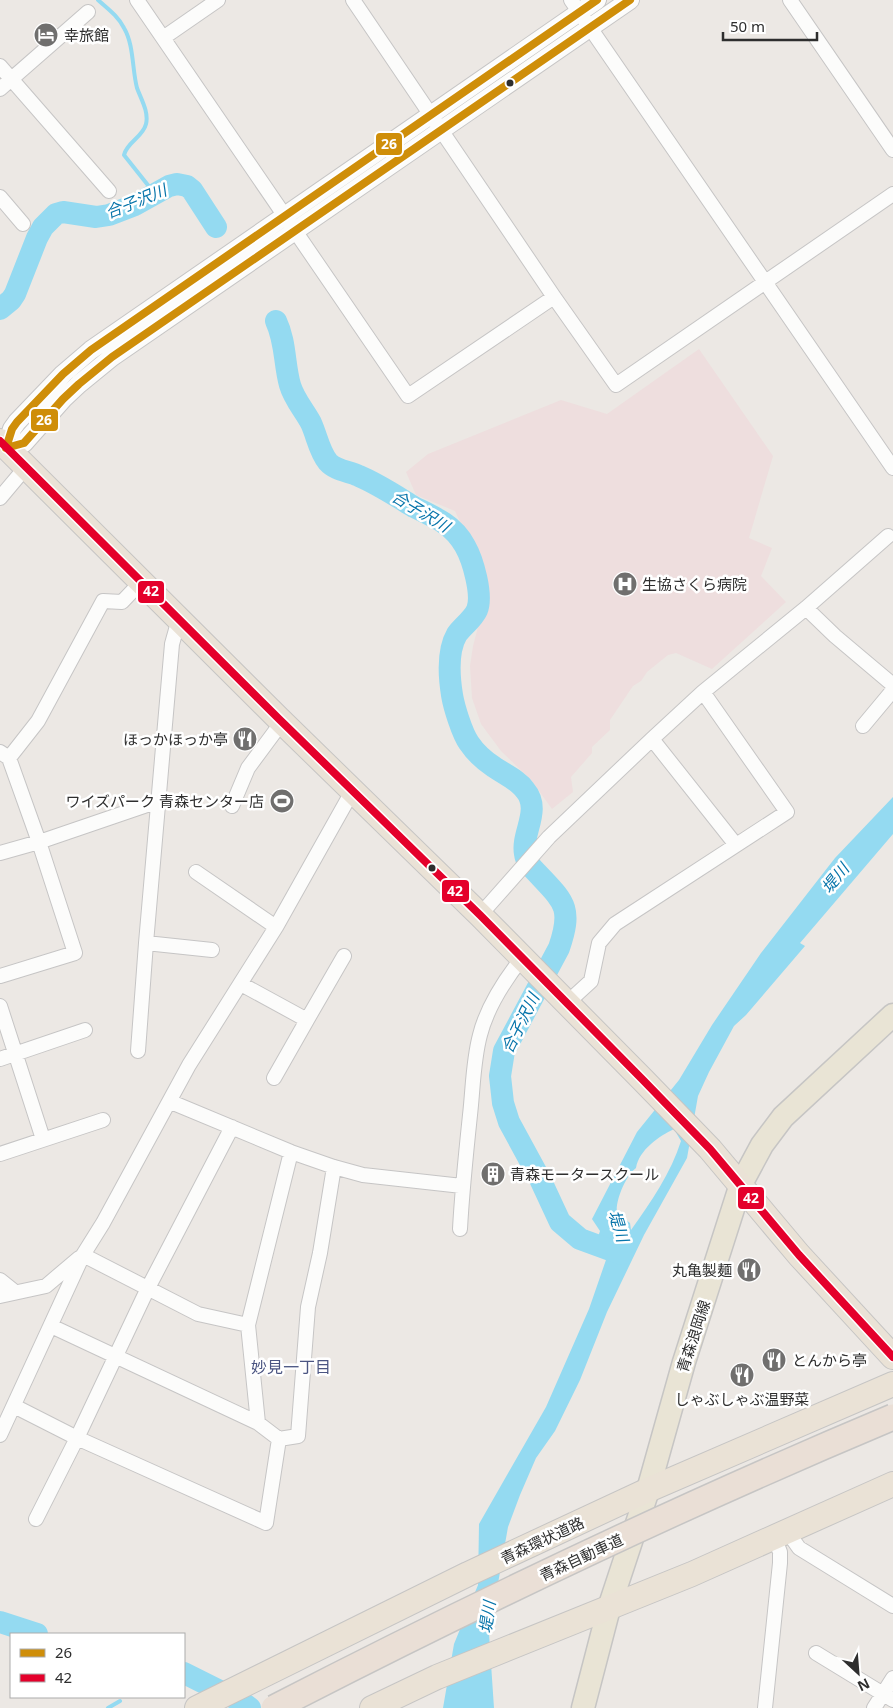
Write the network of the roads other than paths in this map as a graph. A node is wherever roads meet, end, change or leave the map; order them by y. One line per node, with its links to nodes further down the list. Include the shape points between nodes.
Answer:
1 (137, 0): 10 (street)
2 (218, 0): 10 (street)
3 (353, 0): 14 (street)
4 (597, 0): 7 (street)
5 (630, 0): 9 (street)
6 (790, 0): 16 (street)
7 (575, 6): 9 (street); 14 (street)
8 (88, 12): 12 (street)
9 (590, 28): 15 (street); 23 (street)
10 (163, 38): 20 (street)
11 (0, 66): 12 (street)
12 (11, 79): 13 (street); 17 (street)
13 (0, 89)
14 (432, 114): 15 (street); 20 (street)
15 (442, 130): 22 (street); 24 (street)
16 (893, 150)
17 (109, 191)
18 (893, 194): 23 (street)
19 (0, 197): 21 (street)
20 (284, 216): 22 (street); 25 (street, via 91,350 17,422)
21 (23, 224)
22 (294, 231): 24 (street, via 408,396); 25 (street, via 105,363 63,399 24,443)
23 (764, 282): 24 (street, via 616,385); 27 (street)
24 (554, 296)
25 (3, 445): 26 (highway)
26 (26, 468): 28 (street); 30 (highway)
27 (893, 468)
28 (0, 498)
29 (888, 536): 31 (street)
30 (142, 582): 32 (highway); 39 (street, via 122,602 103,601 38,721)
31 (806, 608): 33 (street); 35 (street)
32 (178, 619): 36 (highway); 41 (street, via 172,644)
33 (893, 685)
34 (893, 690): 37 (street)
35 (703, 692): 38 (street); 44 (street, via 787,812)
36 (282, 722): 40 (highway); 42 (street, via 248,768)
37 (863, 726)
38 (652, 739): 44 (street); 47 (street, via 549,837)
39 (4, 755): 43 (street)
40 (352, 790): 47 (highway); 48 (street)
41 (159, 801): 43 (street); 49 (street)
42 (232, 806)
43 (39, 842): 45 (street); 53 (street, via 74,953)
44 (736, 845): 55 (street, via 615,924 599,943 591,981)
45 (0, 853)
46 (196, 872): 48 (street)
47 (480, 915): 52 (highway)
48 (276, 927): 54 (street)
49 (146, 943): 50 (street); 60 (street)
50 (212, 950)
51 (344, 956): 58 (street)
52 (525, 962): 55 (highway); 72 (street, via 510,973 494,1000 480,1035)
53 (0, 976)
54 (241, 984): 58 (street); 64 (street, via 189,1065)
55 (564, 1000): 71 (highway)
56 (0, 1006): 61 (street)
57 (893, 1015): 71 (main road, 青森浪岡線, via 783,1117 762,1144)
58 (307, 1020): 63 (street)
59 (85, 1030): 61 (street)
60 (138, 1051)
61 (16, 1054): 62 (street); 67 (street)
62 (0, 1059)
63 (274, 1078)
64 (171, 1102): 66 (street); 74 (street)
65 (103, 1120): 67 (street)
66 (232, 1127): 68 (street); 76 (street)
67 (43, 1139): 69 (street)
68 (291, 1152): 70 (street); 80 (street)
69 (0, 1154)
70 (334, 1167): 72 (street, via 363,1175); 89 (street, via 308,1307 298,1436)
71 (741, 1184): 82 (highway, via 799,1255); 91 (main road, 青森浪岡線, via 684,1362)
72 (462, 1186): 73 (street)
73 (460, 1230)
74 (83, 1254): 76 (street); 77 (street, via 46,1286); 79 (street)
75 (0, 1280): 77 (street)
76 (148, 1288): 80 (street, via 198,1314); 81 (street)
77 (15, 1292): 78 (street)
78 (0, 1296)
79 (51, 1326): 81 (street); 84 (street)
80 (248, 1326): 86 (street)
81 (115, 1356): 86 (street); 88 (street)
82 (893, 1356)
83 (893, 1384): 91 (highway, 青森環状道路)
84 (14, 1406): 87 (street); 88 (street)
85 (893, 1418): 100 (highway, 青森自動車道, bridge, via 598,1548)
86 (258, 1424): 89 (street)
87 (0, 1435)
88 (77, 1438): 89 (street, via 266,1523); 92 (street)
89 (279, 1439)
90 (893, 1484): 93 (highway)
91 (648, 1490): 95 (main road, 青森浪岡線); 99 (highway, 青森環状道路, via 468,1574)
92 (36, 1519)
93 (781, 1534): 94 (street); 95 (highway); 103 (street)
94 (893, 1606)
95 (609, 1608): 101 (highway, via 438,1677); 102 (main road, 青森浪岡線)
96 (816, 1653): 98 (street)
97 (893, 1678): 98 (street)
98 (888, 1697): 104 (street)
99 (197, 1708)
100 (274, 1708)
101 (372, 1708)
102 (583, 1708)
103 (765, 1708)
104 (874, 1708)

